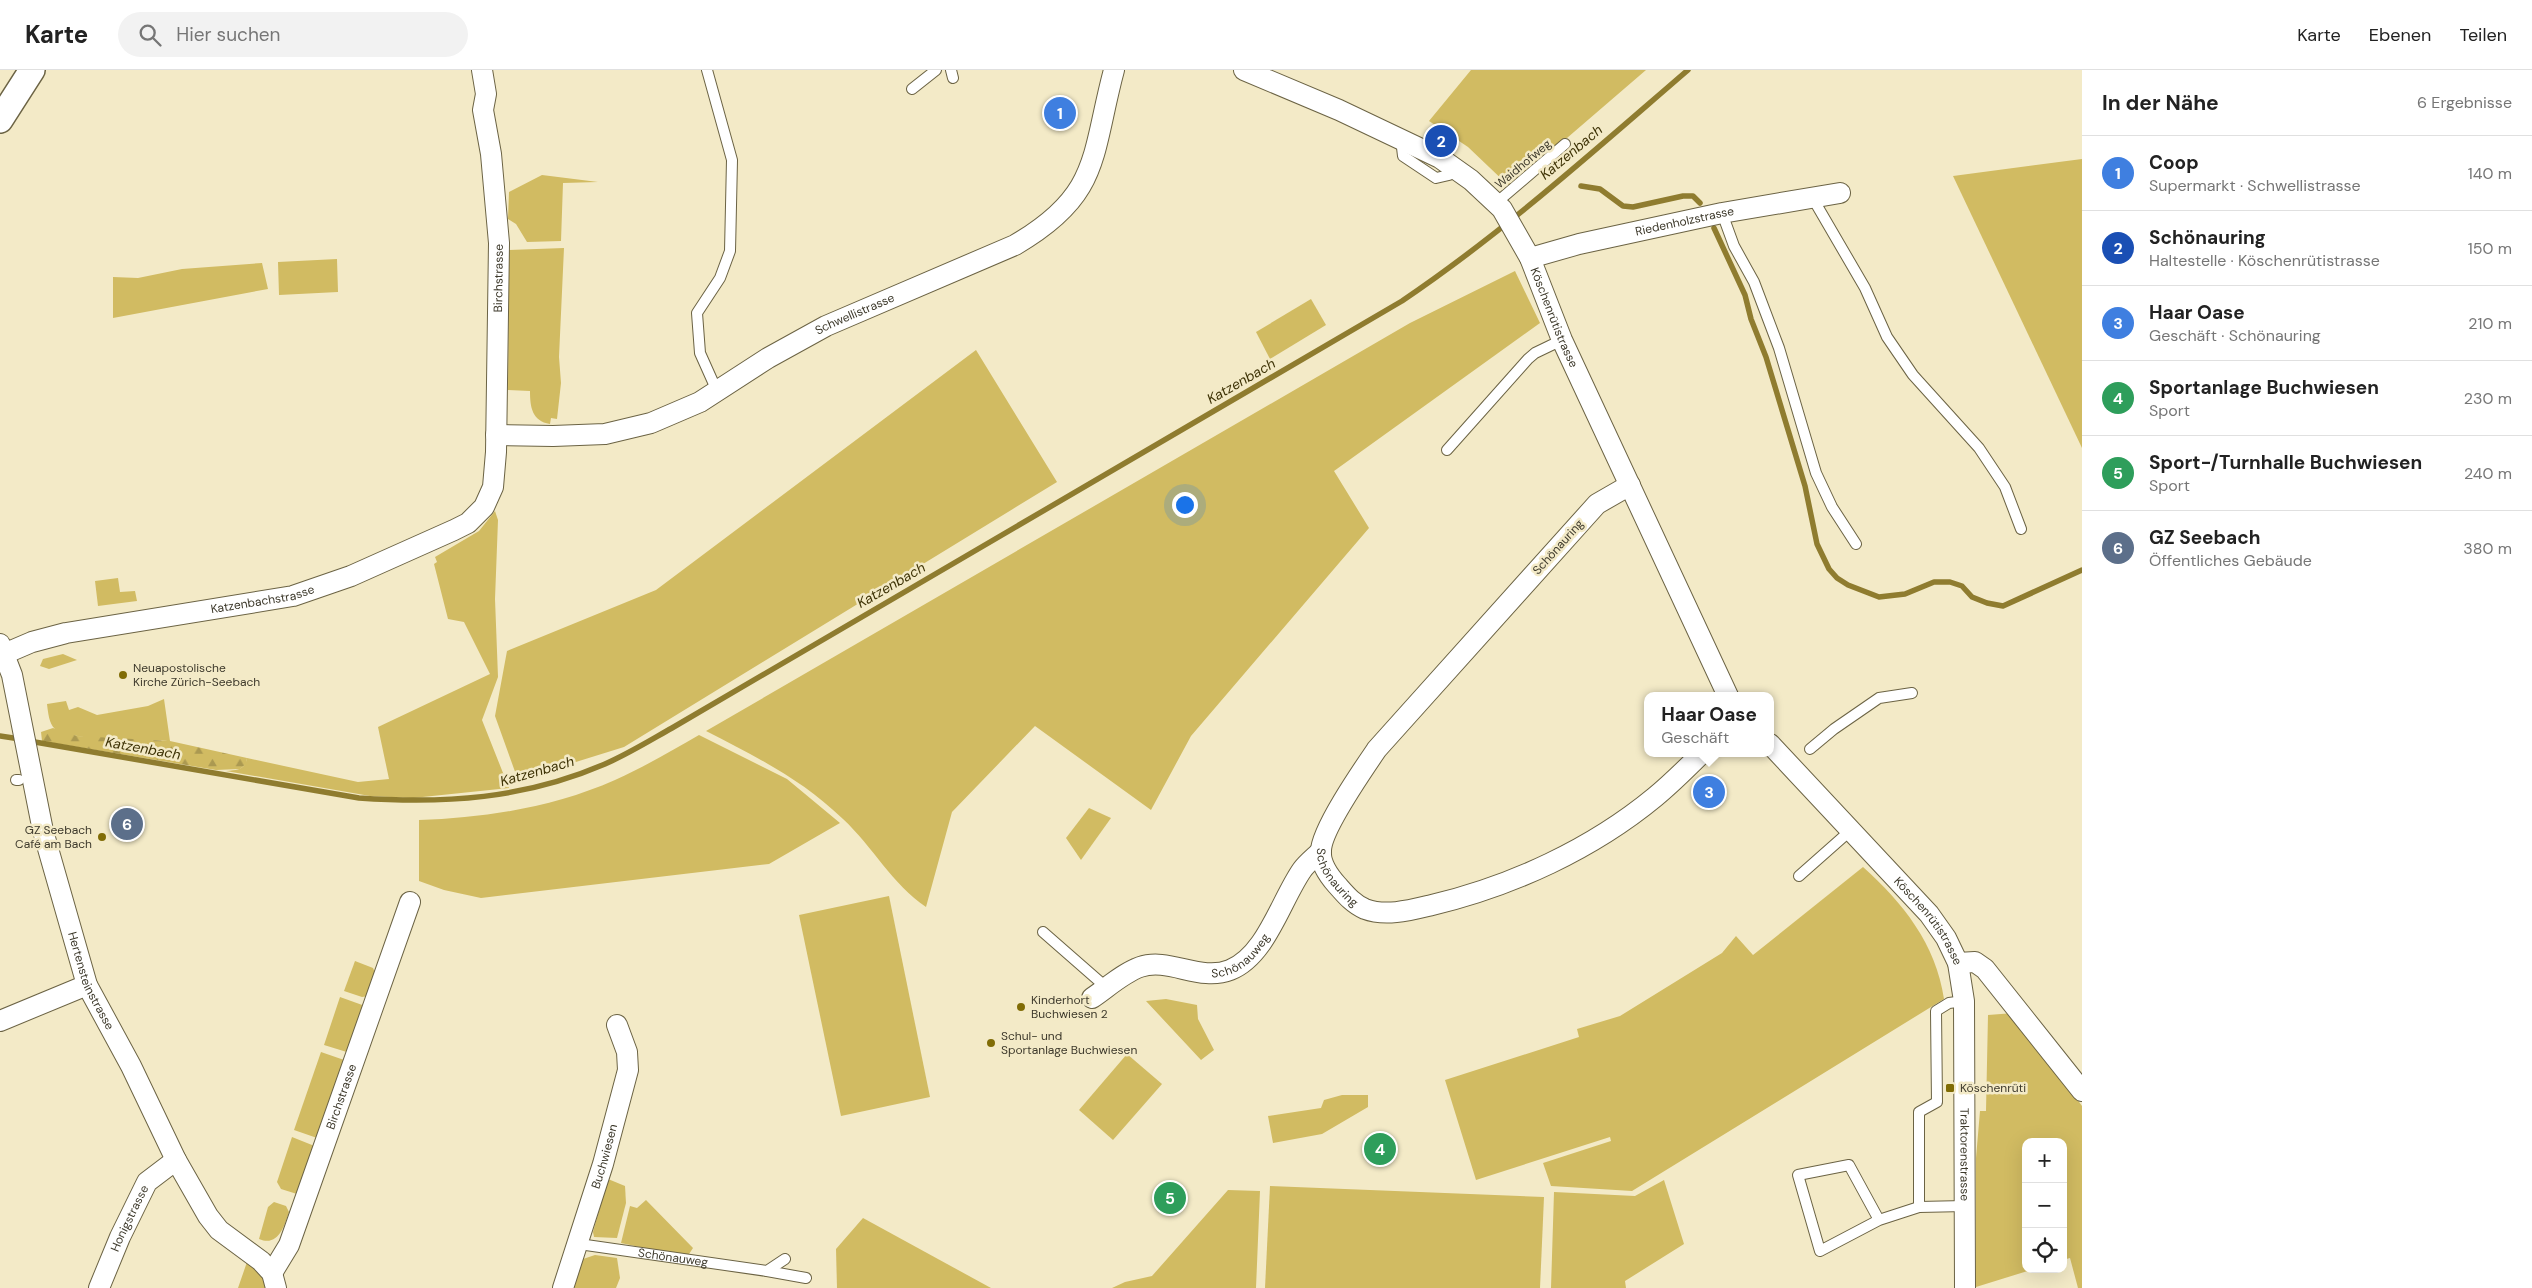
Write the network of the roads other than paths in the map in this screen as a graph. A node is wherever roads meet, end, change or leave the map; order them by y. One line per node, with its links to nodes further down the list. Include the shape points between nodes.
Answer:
1 (32, 70): 8 (street)
2 (482, 70): 17 (street, Birchstrasse, via 499,243)
3 (706, 70): 16 (lane, via 732,160 730,251 720,278 696,313 700,354)
4 (936, 70): 7 (lane)
5 (1114, 70): 16 (street, Schwellistrasse, via 1087,176 1066,208 1041,230 1015,245 826,326)
6 (1244, 70): 12 (street, Köschenrütistrasse, via 1331,106 1440,158)
7 (912, 89)
8 (0, 120)
9 (1565, 144): 12 (lane, Waidhofweg)
10 (1840, 193): 11 (street, Riedenholzstrasse)
11 (1812, 197): 13 (street, Riedenholzstrasse); 21 (lane, via 1865,288 1887,337 1913,375 1979,448 2005,486)
12 (1499, 206): 14 (street, Köschenrütistrasse)
13 (1722, 212): 14 (street, Riedenholzstrasse); 22 (lane, via 1779,348 1816,473 1832,507)
14 (1530, 258): 15 (street, Köschenrütistrasse)
15 (1562, 340): 18 (lane, via 1528,359); 19 (street, Köschenrütistrasse)
16 (717, 391): 17 (street, Schwellistrasse, via 651,423 605,434)
17 (496, 435): 20 (street, Birchstrasse)
18 (1447, 450)
19 (1630, 485): 24 (street, Köschenrütistrasse); 30 (street, Schönauring, via 1597,504 1401,720 1364,766 1332,822)
20 (493, 487): 23 (street, Katzenbachstrasse, via 484,507 468,523 351,576 293,596 66,633)
21 (2021, 529)
22 (1856, 544)
23 (2, 649): 35 (street, Hertensteinstrasse, via 12,675 43,831)
24 (1726, 692)
25 (1912, 693): 27 (lane, via 1879,698)
26 (1774, 748): 29 (street, Köschenrütistrasse)
27 (1810, 749)
28 (1698, 757): 30 (street, Schönauring, via 1654,797 1583,846 1546,865 1444,902 1388,913 1366,909 1352,901 1332,879)
29 (1851, 830): 31 (lane); 34 (street, Köschenrütistrasse, via 1929,914)
30 (1321, 851): 36 (street, Schönauweg, via 1303,869 1261,943 1246,960 1230,970 1208,974 1152,965 1140,967)
31 (1799, 876)
32 (410, 902): 49 (street, Birchstrasse)
33 (1043, 932): 36 (lane)
34 (1958, 963): 37 (street, Traktorenstrasse); 40 (street, Köschenrütistrasse, via 1975,962 1985,969)
35 (87, 985): 38 (street); 41 (street, Hertensteinstrasse)
36 (1100, 993)
37 (1964, 1001): 42 (street, Traktorenstrasse); 43 (lane, via 1949,1003 1936,1011 1937,1102 1919,1112)
38 (0, 1022)
39 (617, 1025): 45 (street, Buchwiesen, via 627,1052 628,1070)
40 (2082, 1091)
41 (176, 1160): 49 (street, Hertensteinstrasse, via 196,1198 219,1230 261,1262); 50 (street, Honigstrasse, via 147,1182)
42 (1965, 1206): 43 (lane); 52 (street, Traktorenstrasse)
43 (1919, 1207): 44 (lane)
44 (1879, 1220): 44 (lane, via 1820,1251 1798,1175 1849,1164)
45 (579, 1244): 47 (lane, Schönauweg); 51 (street, Buchwiesen)
46 (785, 1259): 47 (lane)
47 (767, 1271): 48 (lane, Schönauweg)
48 (806, 1278)
49 (274, 1281)
50 (99, 1288)
51 (563, 1288)
52 (1965, 1288)

